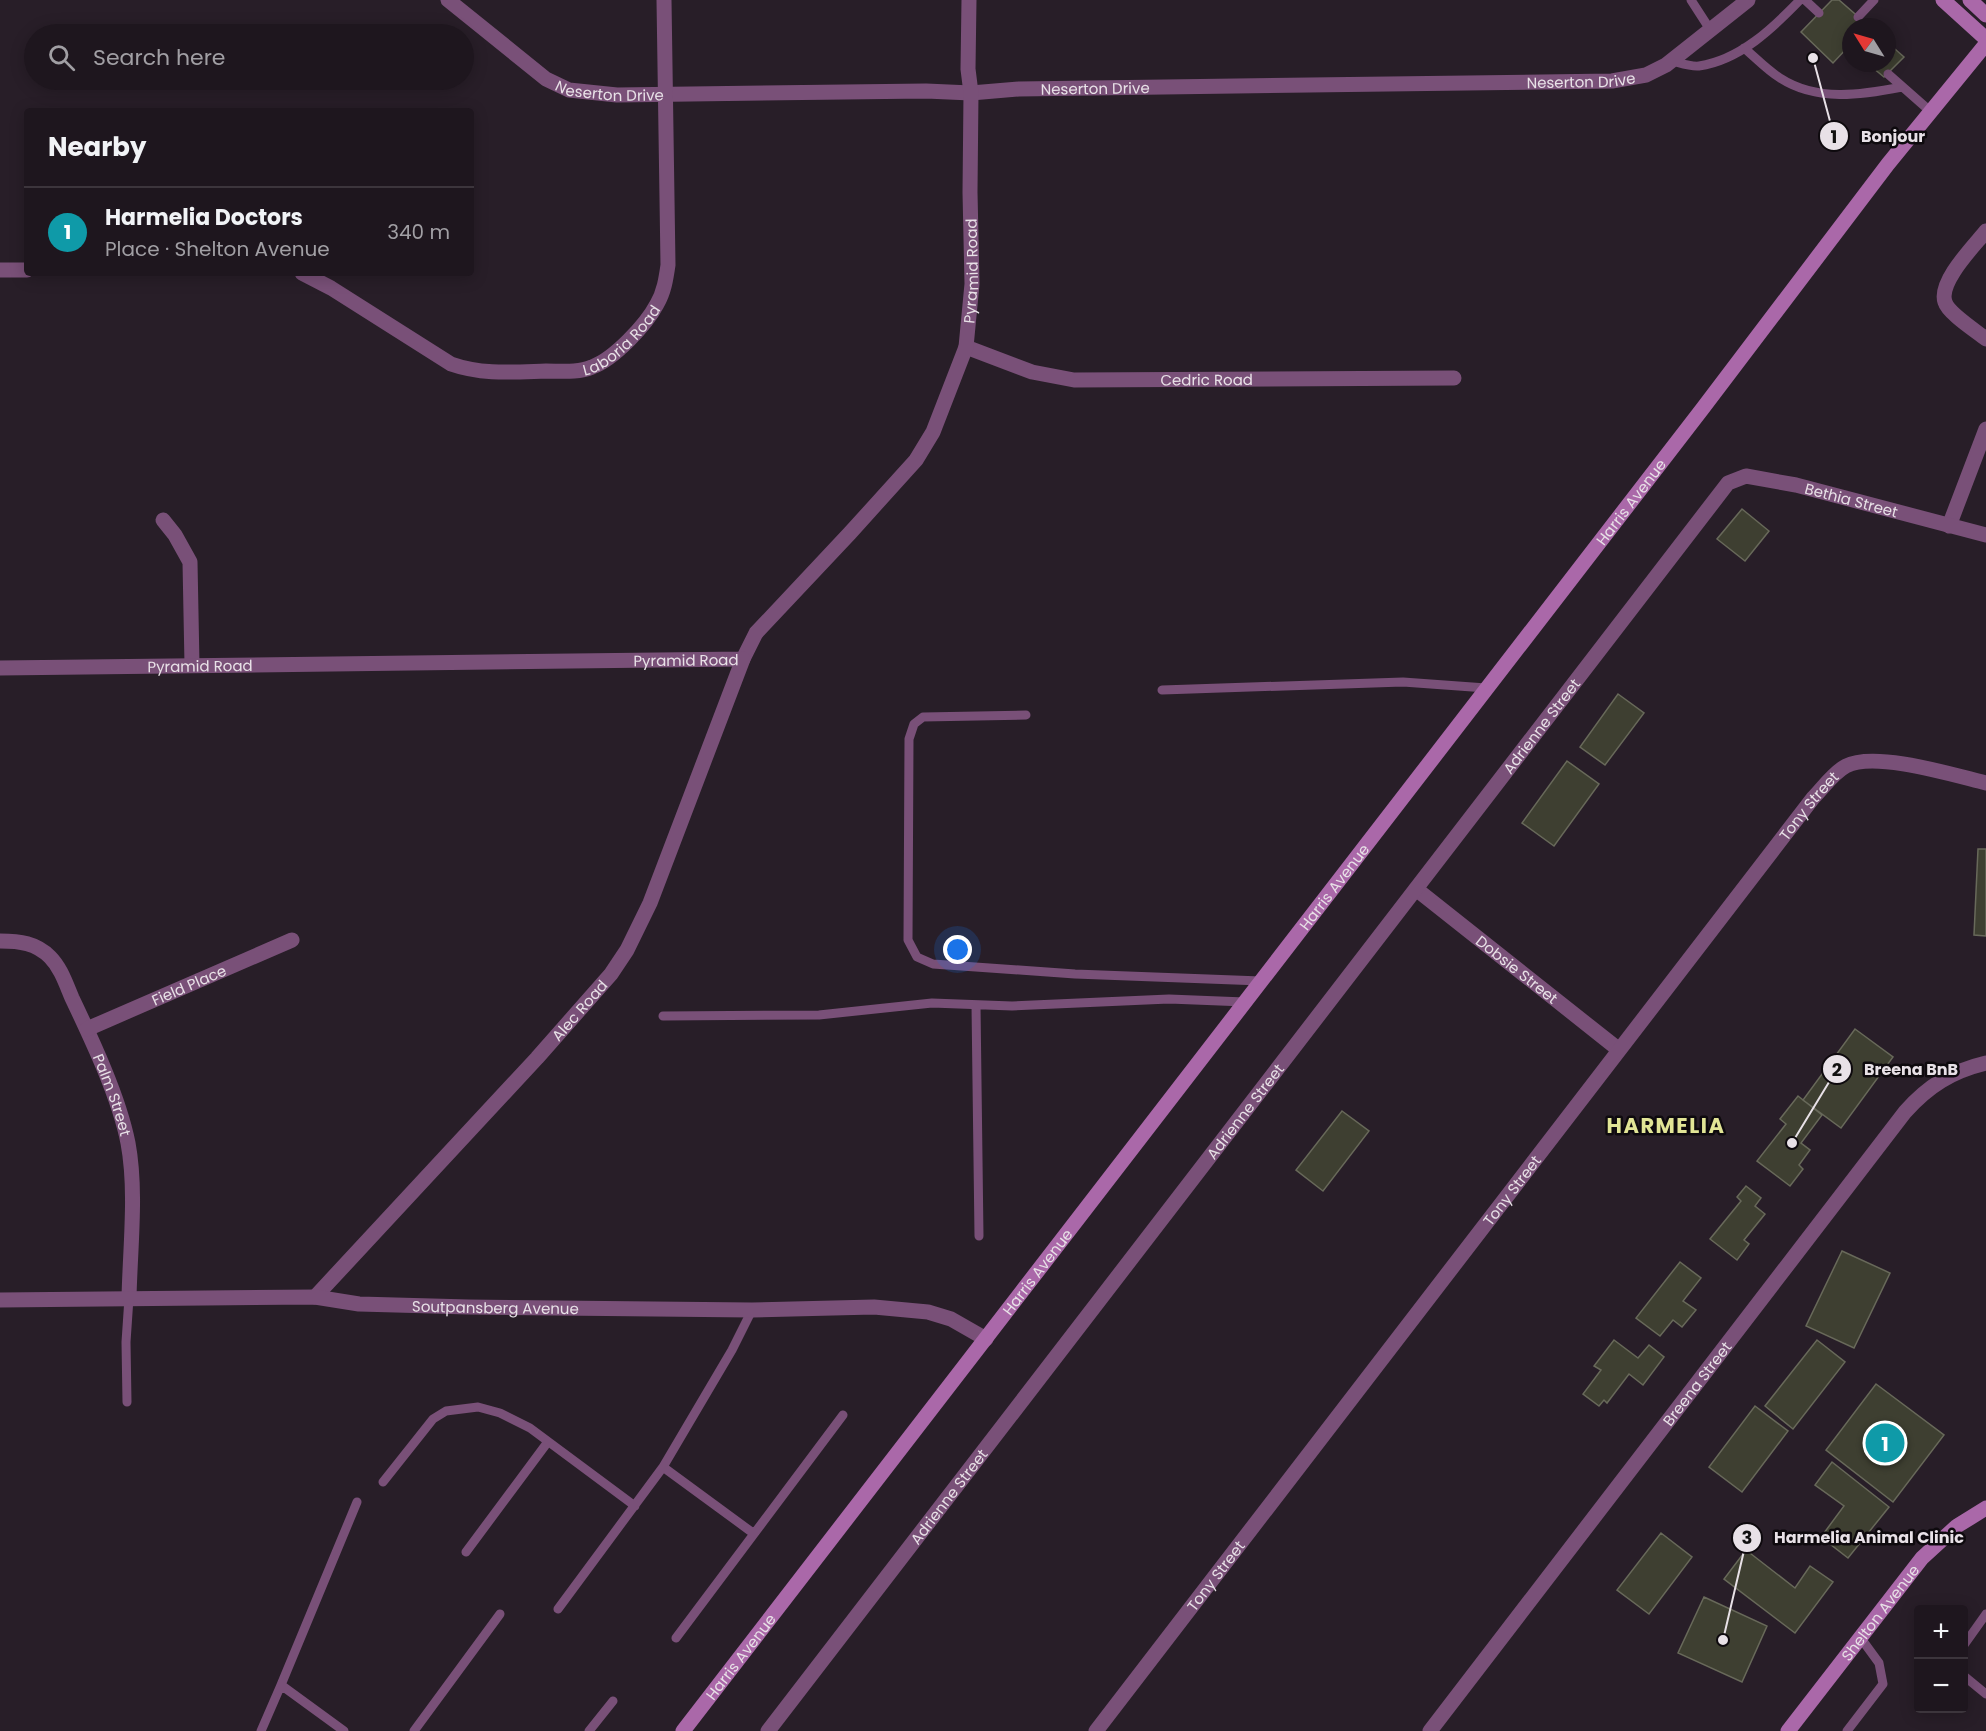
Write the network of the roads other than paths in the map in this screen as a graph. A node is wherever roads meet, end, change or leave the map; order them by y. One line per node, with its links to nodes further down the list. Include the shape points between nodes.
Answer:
1 (448, 0): 22 (street, Neserton Drive, via 558,86 589,93)
2 (664, 0): 22 (street, Laboria Road)
3 (969, 0): 21 (street, Pyramid Road)
4 (1691, 0): 14 (lane)
5 (1748, 0): 14 (street, Neserton Drive)
6 (1800, 0): 17 (lane, via 1770,31)
7 (1805, 0): 11 (lane)
8 (1874, 0): 13 (lane)
9 (1943, 0): 15 (main road)
10 (1970, 0): 12 (main road)
11 (1819, 13)
12 (1986, 15)
13 (1858, 17)
14 (1711, 31): 18 (street, Neserton Drive)
15 (1986, 39)
16 (1986, 44): 23 (main road, Harris Avenue)
17 (1744, 48): 18 (lane, via 1719,61 1697,66); 20 (lane, via 1778,77 1812,93 1865,94)
18 (1672, 61): 21 (street, Neserton Drive, via 1627,80 1592,82 1019,89)
19 (1888, 74): 20 (lane)
20 (1902, 87): 23 (lane)
21 (971, 93): 22 (street, Neserton Drive); 29 (street, Pyramid Road, via 972,284)
22 (664, 94): 27 (street, Laboria Road, via 666,283 657,306 639,328 591,368 467,370)
23 (1930, 111): 39 (main road, Harris Avenue)
24 (1986, 231): 28 (street, via 1948,279 1944,293 1947,306)
25 (0, 270): 26 (street)
26 (24, 270)
27 (308, 276)
28 (1986, 339)
29 (966, 347): 30 (street, Cedric Road, via 1032,372 1074,380); 36 (street, Pyramid Road, via 933,432 916,460 756,633)
30 (1454, 378)
31 (1986, 429): 34 (street)
32 (1721, 492): 34 (street, Bethia Street, via 1732,480 1752,477); 43 (street, Adrienne Street)
33 (163, 520): 37 (street, via 190,562)
34 (1949, 526): 35 (street, Bethia Street)
35 (1986, 535)
36 (743, 659): 37 (street, Pyramid Road); 54 (street, Alec Road, via 650,903 627,950 537,1058)
37 (192, 665): 38 (street, Pyramid Road)
38 (0, 668)
39 (1486, 688): 40 (lane, via 1403,682); 46 (main road, Harris Avenue)
40 (1162, 690)
41 (1026, 715): 46 (lane, via 923,717 914,724 909,739 908,940 917,957 933,964 1075,974)
42 (1986, 783): 51 (street, Tony Street, via 1885,761 1862,761 1844,767 1814,798)
43 (1416, 889): 51 (street, Dobsie Street); 84 (street, Adrienne Street)
44 (292, 940): 50 (street, Field Place)
45 (0, 941): 50 (street, Palm Street, via 35,946 50,957)
46 (1261, 981): 47 (main road, Harris Avenue)
47 (1245, 1002): 48 (lane, via 1169,999); 58 (main road, Harris Avenue)
48 (976, 1005): 49 (lane, via 932,1003 819,1015); 53 (lane)
49 (663, 1016)
50 (87, 1029): 55 (street, Palm Street, via 128,1144 132,1189)
51 (1618, 1049): 85 (street, Tony Street)
52 (1986, 1063): 86 (street, Breena Street, via 1937,1082 1905,1112)
53 (980, 1236)
54 (315, 1297): 55 (street, Soutpansberg Avenue); 57 (street, Soutpansberg Avenue, via 359,1304)
55 (129, 1298): 56 (street, Soutpansberg Avenue); 59 (lane)
56 (0, 1300)
57 (752, 1310): 58 (street, Soutpansberg Avenue, via 874,1307 927,1312 951,1319); 62 (lane)
58 (986, 1339): 83 (main road, Harris Avenue)
59 (128, 1402)
60 (843, 1415): 67 (lane)
61 (547, 1443): 63 (lane, via 530,1428 489,1409 446,1411 433,1419); 65 (lane); 68 (lane)
62 (663, 1467): 65 (lane); 67 (lane)
63 (383, 1482)
64 (357, 1502): 76 (lane)
65 (635, 1506): 69 (lane)
66 (1986, 1508): 72 (main road, Shelton Avenue, via 1941,1539 1922,1558)
67 (753, 1533): 73 (lane)
68 (466, 1552)
69 (558, 1609)
70 (500, 1614): 81 (lane)
71 (1986, 1614): 74 (lane)
72 (1860, 1637): 87 (main road, Shelton Avenue); 88 (lane, via 1879,1663 1883,1684)
73 (676, 1638)
74 (1968, 1639)
75 (1968, 1679): 77 (lane)
76 (280, 1685): 79 (lane); 80 (lane)
77 (1986, 1694)
78 (613, 1701): 82 (lane)
79 (261, 1731)
80 (344, 1731)
81 (414, 1731)
82 (589, 1731)
83 (683, 1731)
84 (768, 1731)
85 (1096, 1731)
86 (1430, 1731)
87 (1788, 1731)
88 (1847, 1731)

